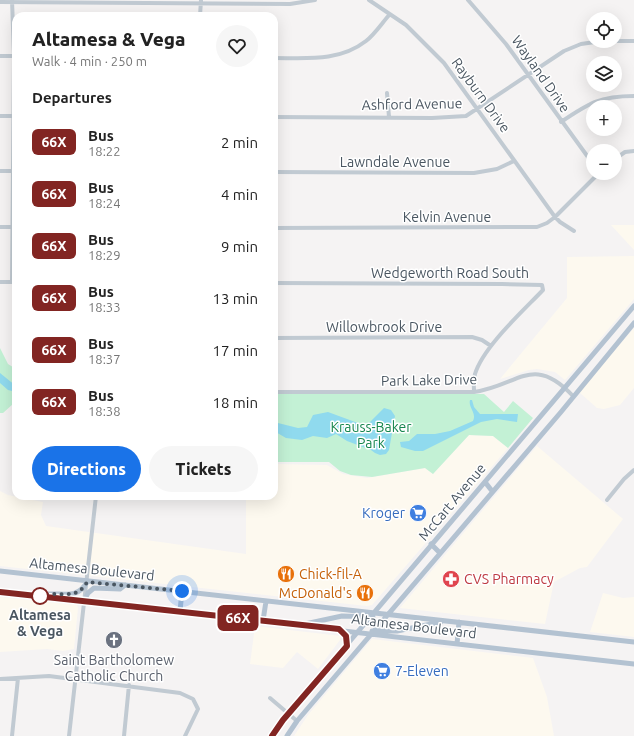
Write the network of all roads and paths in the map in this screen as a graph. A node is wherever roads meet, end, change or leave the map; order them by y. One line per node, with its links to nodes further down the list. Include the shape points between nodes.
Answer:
1 (315, 0): 6 (street, via 290,4)
2 (369, 0): 9 (street, Rayburn Drive)
3 (12, 1): 5 (street); 6 (street); 7 (street)
4 (470, 1): 16 (street, Wayland Drive)
5 (0, 2)
6 (201, 2): 8 (street)
7 (13, 12)
8 (200, 12)
9 (390, 14): 15 (street, via 366,41 345,54 323,58); 19 (street, Rayburn Drive, via 416,34 444,63)
10 (622, 41): 11 (street)
11 (634, 41)
12 (586, 43): 16 (street, Ashford Avenue, via 564,51)
13 (0, 56): 14 (street)
14 (12, 56)
15 (278, 58)
16 (528, 74): 19 (street, Ashford Avenue); 24 (street, Wayland Drive)
17 (387, 93): 23 (street)
18 (634, 96): 24 (street, via 606,97 582,107)
19 (478, 109): 23 (street, Ashford Avenue, via 466,116 449,118); 28 (street, Rayburn Drive)
20 (0, 116): 21 (street)
21 (12, 116)
22 (278, 117): 23 (street, Ashford Avenue)
23 (389, 117)
24 (561, 122): 27 (street, Wayland Drive)
25 (634, 151): 26 (street)
26 (622, 154)
27 (586, 155)
28 (514, 161): 31 (street, Lawndale Avenue, via 497,169 474,173); 33 (street, Rayburn Drive)
29 (0, 171): 30 (street)
30 (12, 171)
31 (278, 172)
32 (592, 180): 33 (street, Kelvin Avenue)
33 (555, 217): 36 (street, Kelvin Avenue, via 542,226 531,228); 37 (street, Rayburn Drive)
34 (0, 227): 35 (street)
35 (12, 227)
36 (278, 228)
37 (574, 231)
38 (0, 282): 39 (street)
39 (12, 282)
40 (278, 283): 46 (street, Wedgeworth Road South, via 542,285 543,290)
41 (634, 306): 43 (main road, McCart Avenue)
42 (634, 323): 44 (main road, McCart Avenue)
43 (613, 330): 44 (main road); 47 (main road, McCart Avenue)
44 (622, 337): 50 (main road, McCart Avenue)
45 (278, 338): 46 (street, Willowbrook Drive, via 472,337)
46 (491, 346): 49 (street, Wedgeworth Road South, via 475,372)
47 (565, 388): 49 (street, Park Lake Drive, via 550,377 533,374 488,390); 50 (street, Park Lake Drive); 52 (main road, McCart Avenue)
48 (278, 392): 49 (street, Park Lake Drive)
49 (474, 392)
50 (573, 396): 53 (main road, McCart Avenue)
51 (634, 470): 55 (street)
52 (485, 482): 53 (main road); 56 (main road, McCart Avenue)
53 (492, 491): 57 (main road, McCart Avenue)
54 (96, 500): 59 (street)
55 (607, 500)
56 (431, 544): 57 (main road); 68 (main road, McCart Avenue)
57 (440, 553): 67 (main road, McCart Avenue)
58 (0, 571): 59 (main road, Altamesa Boulevard)
59 (87, 582): 60 (main road, Altamesa Boulevard); 63 (main road, via 73,594); 64 (street)
60 (125, 585): 61 (main road, Altamesa Boulevard); 64 (main road, via 120,589 94,588)
61 (182, 591): 65 (main road, Altamesa Boulevard); 66 (main road)
62 (0, 592): 63 (main road, Altamesa Boulevard)
63 (41, 596): 64 (main road, Altamesa Boulevard)
64 (84, 601): 66 (main road, Altamesa Boulevard); 82 (street)
65 (266, 601): 68 (main road, Altamesa Boulevard); 69 (main road)
66 (180, 611): 69 (main road, Altamesa Boulevard)
67 (387, 614): 68 (main road, Altamesa Boulevard); 70 (main road, Altamesa Boulevard); 75 (main road, McCart Avenue)
68 (374, 615): 72 (main road, via 342,616); 74 (main road, McCart Avenue)
69 (264, 621): 72 (main road, Altamesa Boulevard)
70 (446, 621): 71 (main road, Altamesa Boulevard); 75 (main road, via 397,631)
71 (459, 622): 76 (main road, Altamesa Boulevard); 77 (main road)
72 (301, 625): 73 (main road, Altamesa Boulevard)
73 (339, 629): 74 (main road, Altamesa Boulevard); 78 (main road, via 346,636)
74 (359, 632): 75 (main road, Altamesa Boulevard); 78 (main road, McCart Avenue)
75 (373, 632): 77 (main road, Altamesa Boulevard); 86 (main road, McCart Avenue)
76 (634, 642)
77 (457, 644): 79 (main road, Altamesa Boulevard)
78 (347, 646): 85 (main road, McCart Avenue)
79 (634, 664)
80 (18, 678): 81 (street); 82 (street, via 49,676); 87 (street)
81 (0, 679)
82 (76, 679): 83 (street); 88 (street)
83 (129, 685): 89 (street); 90 (street, via 180,693 194,699 197,713)
84 (270, 698): 85 (street)
85 (288, 714): 86 (street); 91 (main road, McCart Avenue)
86 (297, 721): 92 (main road, McCart Avenue)
87 (12, 736)
88 (69, 736)
89 (124, 736)
90 (185, 736)
91 (272, 736)
92 (286, 736)

